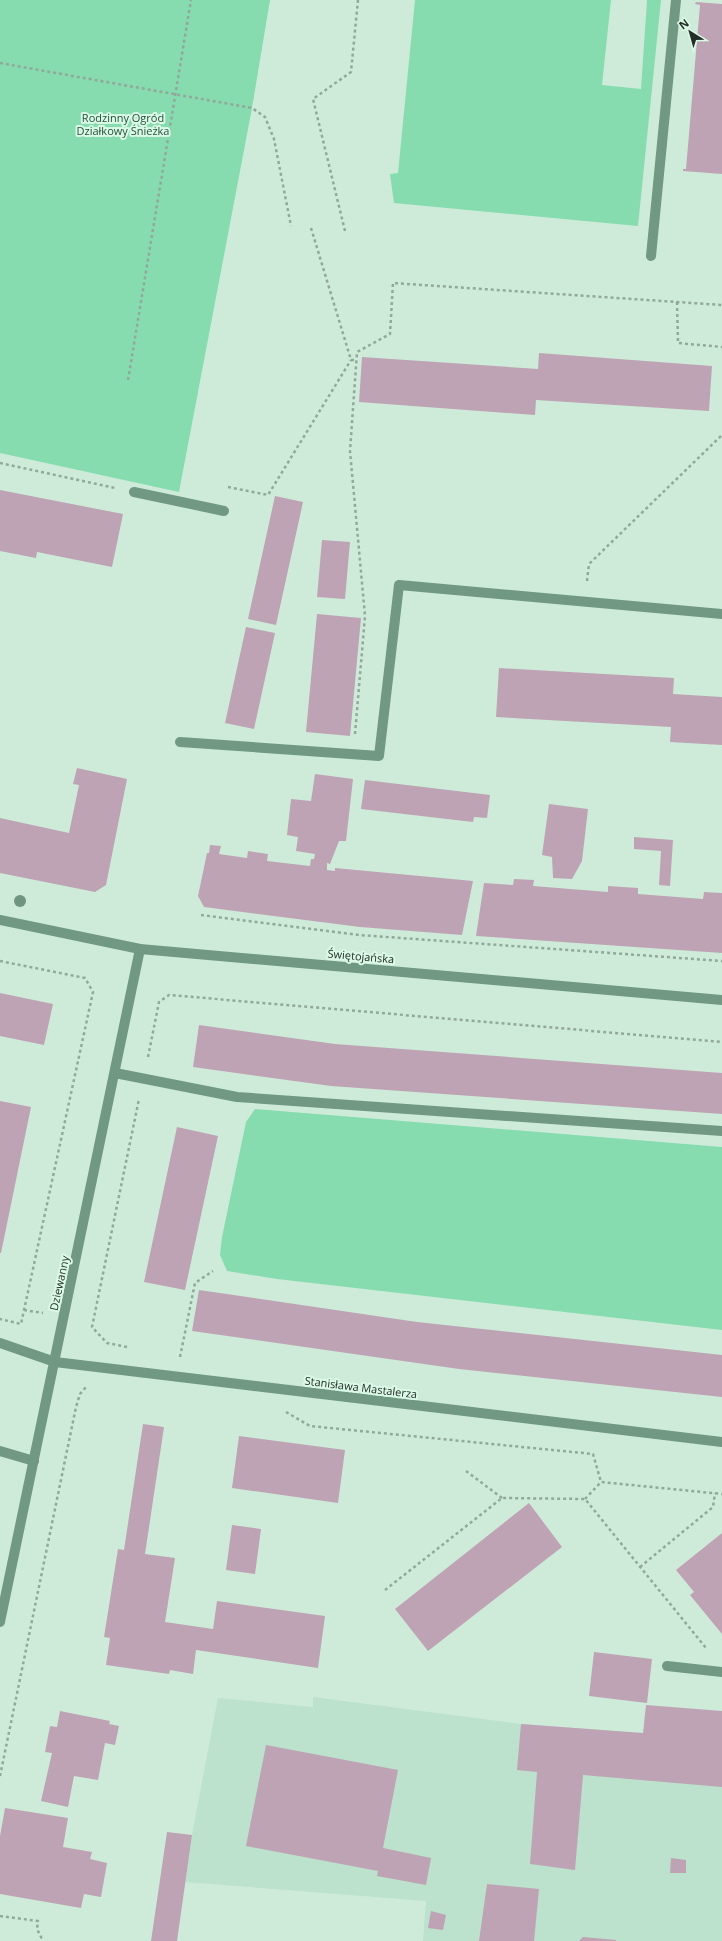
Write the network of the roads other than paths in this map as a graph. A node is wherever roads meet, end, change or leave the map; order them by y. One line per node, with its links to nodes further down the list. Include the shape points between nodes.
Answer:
1 (676, 0): 2 (street)
2 (651, 256)
3 (134, 492): 4 (street)
4 (224, 511)
5 (722, 614): 6 (street, via 399,585 379,756)
6 (180, 742)
7 (0, 920): 8 (street, Świętojańska)
8 (140, 949): 9 (street, Świętojańska); 10 (street, Dziewanny)
9 (722, 1000)
10 (115, 1073): 11 (street, via 237,1097); 13 (street, Dziewanny)
11 (722, 1131)
12 (0, 1343): 13 (street, Stanisława Mastalerza)
13 (55, 1362): 14 (street, Stanisława Mastalerza); 16 (street, Dziewanny)
14 (722, 1442)
15 (0, 1451): 16 (street)
16 (34, 1461): 17 (street, Dziewanny)
17 (0, 1622)
18 (667, 1666): 19 (street)
19 (722, 1672)

